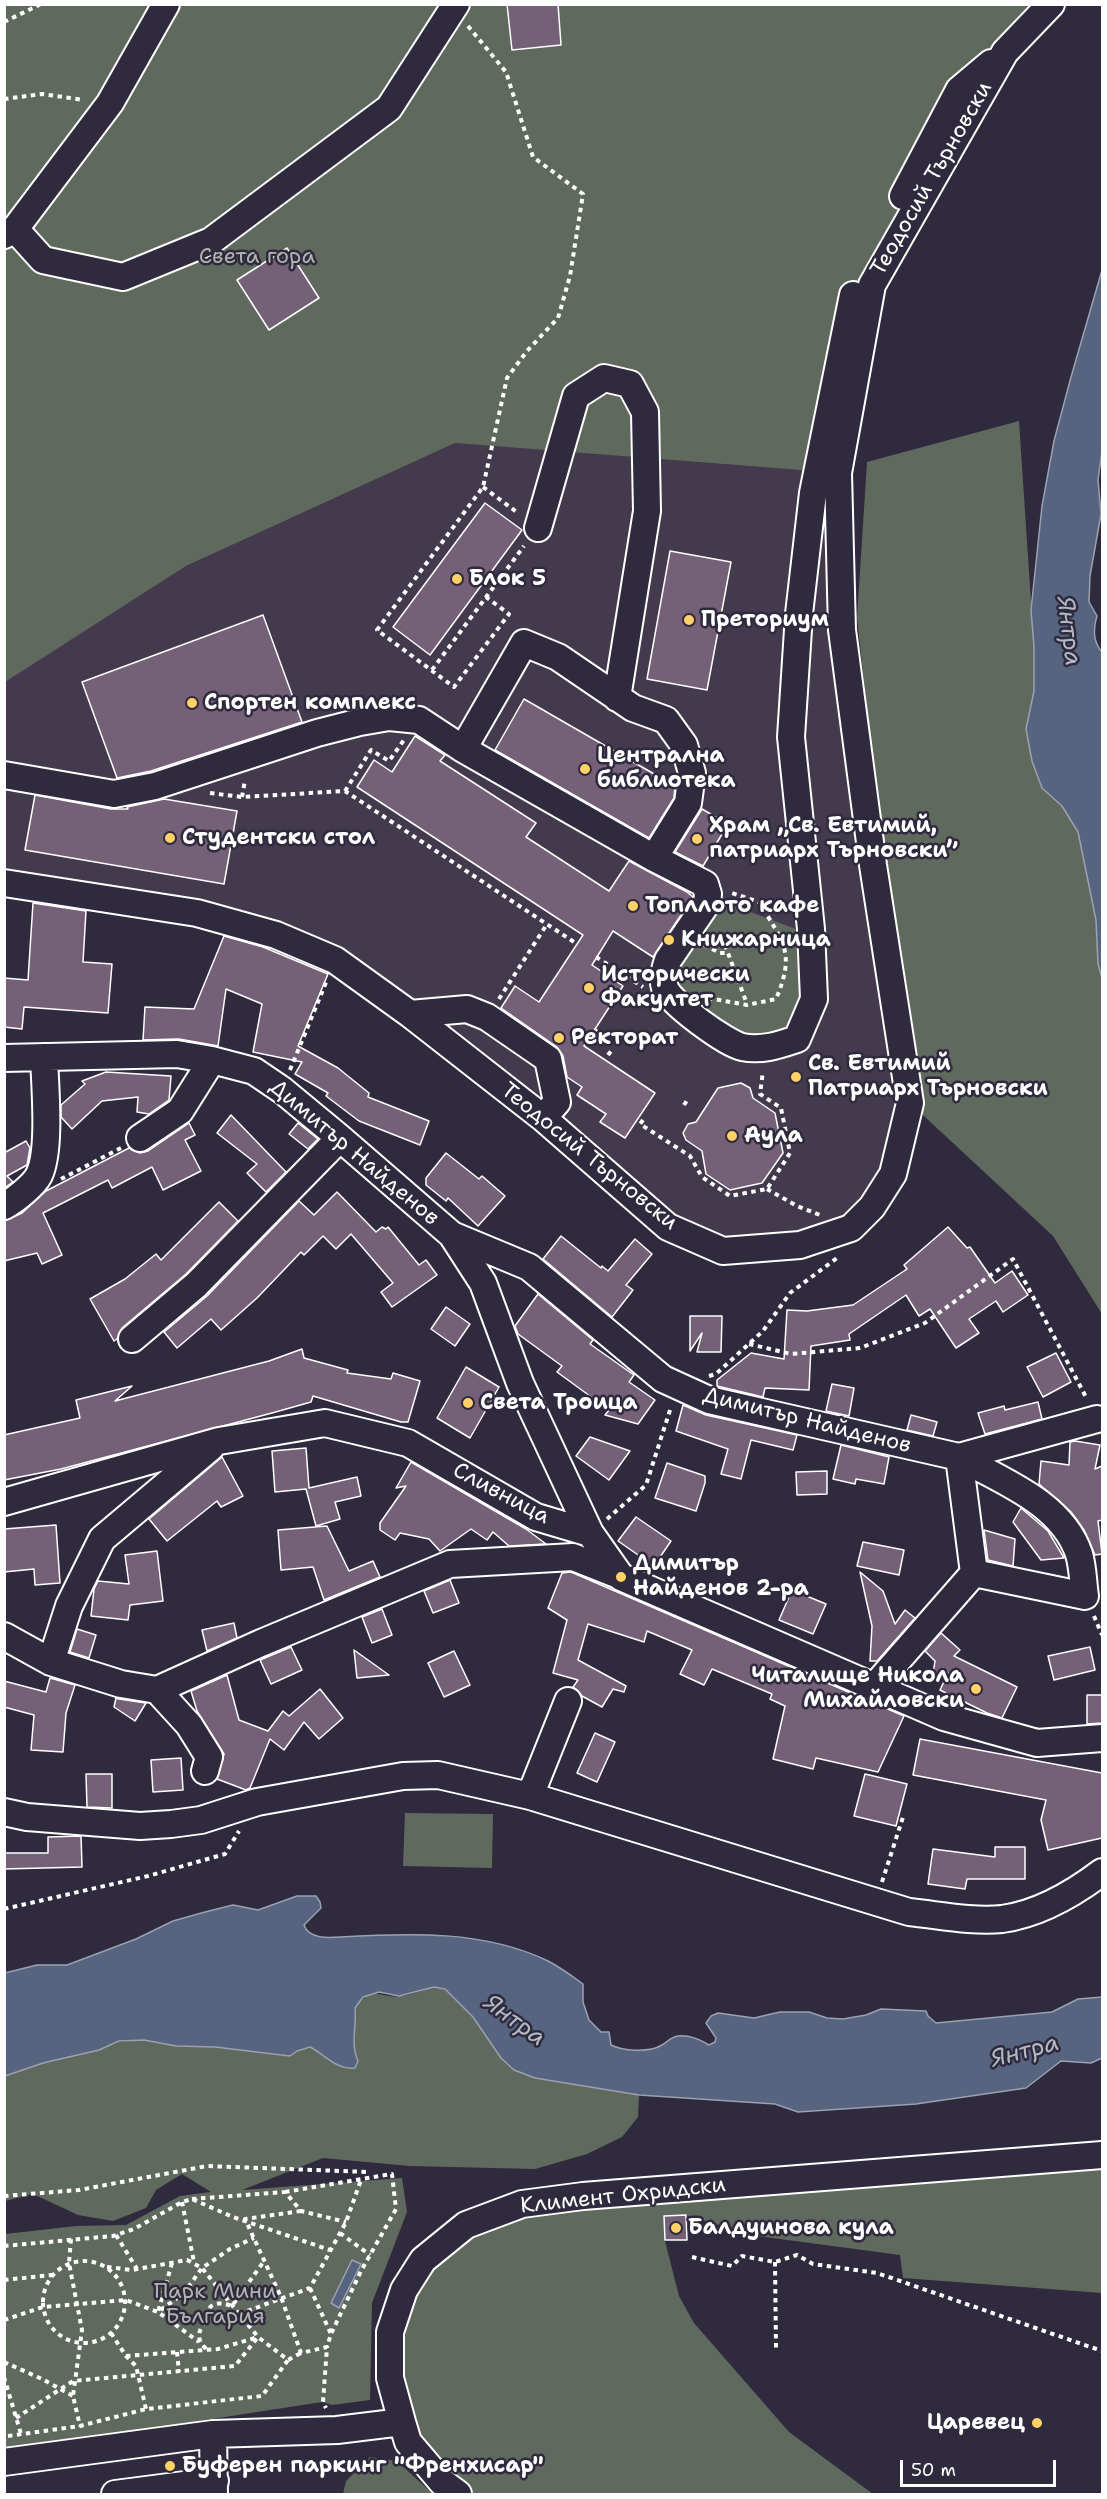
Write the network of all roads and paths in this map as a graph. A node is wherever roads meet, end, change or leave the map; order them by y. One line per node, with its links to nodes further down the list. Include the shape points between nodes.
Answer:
1 (41, 4): 5 (path)
2 (166, 4): 8 (street)
3 (1051, 4): 6 (street, Теодосий Търновски)
4 (455, 7): 9 (street, via 389,108 211,241 123,277 44,260); 10 (path, via 506,72 532,157 583,194 570,276 558,318 507,378)
5 (4, 22)
6 (1005, 52): 22 (street, via 959,90 855,285 813,493 798,614 791,737 811,929 813,999 797,1039 767,1048 740,1046 684,1011 666,991 668,960 707,903); 49 (street, Теодосий Търновски, via 872,285 838,473 842,630 910,1103 893,1174 872,1207)
7 (4, 99): 8 (path, via 42,94)
8 (110, 103): 9 (street)
9 (10, 232)
10 (483, 487): 11 (path); 13 (path, via 377,630)
11 (538, 528): 12 (path); 14 (street, via 576,396 604,378 630,384 645,412 648,511)
12 (486, 597): 13 (path); 13 (path, via 509,614 454,687)
13 (432, 670)
14 (617, 698): 16 (street, via 558,657 524,644); 20 (street, via 666,720 684,745 692,773 688,803)
15 (389, 717): 16 (street, via 419,720); 17 (street, via 317,733 155,786 114,794); 18 (path, via 410,730 389,761 371,750)
16 (463, 749): 20 (street)
17 (4, 774)
18 (345, 790): 19 (path); 23 (path)
19 (242, 797)
20 (654, 858): 22 (street)
21 (4, 883): 27 (street, Теодосий Търновски, via 197,913 276,935)
22 (705, 884): 30 (path, via 759,902 785,946 786,975 776,999)
23 (547, 924): 24 (path); 32 (path)
24 (577, 944)
25 (725, 945): 30 (path)
26 (596, 957): 28 (path)
27 (335, 960): 31 (street, Теодосий Търновски); 38 (path)
28 (642, 988)
29 (701, 997): 30 (path)
30 (747, 1005)
31 (410, 1014): 32 (street, via 467,1009); 42 (street, Теодосий Търновски)
32 (487, 1017): 42 (street, via 549,1059 557,1102)
33 (612, 1050): 34 (path)
34 (608, 1055)
35 (44, 1057): 36 (street, Димитър Найденов); 37 (street, Димитър Найденов, via 177,1054); 48 (street, via 45,1150 39,1176 14,1202)
36 (4, 1058)
37 (213, 1060): 38 (street, Димитър Найденов, via 254,1071); 44 (street, via 180,1111)
38 (282, 1090): 45 (street, Димитър Найденов)
39 (760, 1094): 47 (path, via 781,1108 790,1153)
40 (688, 1099): 41 (path)
41 (684, 1105)
42 (543, 1118): 49 (street, Теодосий Търновски, via 668,1227 723,1251 800,1245)
43 (643, 1120): 47 (path, via 640,1124 690,1156 702,1177 730,1196)
44 (140, 1138): 46 (path)
45 (340, 1138): 50 (street, Димитър Найденов); 51 (street, via 196,1285)
46 (59, 1179)
47 (767, 1189): 49 (path)
48 (4, 1206)
49 (851, 1228)
50 (452, 1235): 55 (street, Димитър Найденов, via 529,1267 663,1379 709,1400); 57 (street, Димитър Найденов, via 483,1283 520,1383)
51 (132, 1339)
52 (749, 1344): 53 (path, via 791,1354 860,1348 925,1323 1013,1260)
53 (1097, 1419): 55 (street)
54 (219, 1440): 56 (street, Сливница); 57 (street, Сливница, via 325,1423 408,1443 536,1517); 61 (street, via 102,1539 69,1606)
55 (959, 1457): 58 (street); 58 (street, via 1035,1498 1064,1527 1079,1554 1085,1596)
56 (4, 1502)
57 (590, 1533): 59 (street)
58 (974, 1574): 62 (street)
59 (621, 1577): 62 (street); 63 (street, via 573,1557 450,1564)
60 (4, 1636): 61 (street)
61 (51, 1662): 63 (street, via 121,1684)
62 (874, 1686): 66 (street, via 944,1717)
63 (157, 1690): 68 (street, via 189,1725 209,1756)
64 (568, 1701): 69 (street)
65 (1102, 1738): 66 (street)
66 (1037, 1743): 67 (street)
67 (1102, 1754)
68 (205, 1771)
69 (530, 1796): 70 (street, via 438,1775 403,1776); 74 (street)
70 (257, 1802): 71 (street, via 201,1820 140,1826); 75 (path, via 225,1854)
71 (4, 1812)
72 (903, 1817): 74 (path)
73 (1102, 1872): 74 (street, via 1077,1892 1002,1919 956,1918)
74 (875, 1903)
75 (4, 1909)
76 (1102, 2154): 136 (street, Климент Охридски, via 583,2196 522,2204 466,2224 423,2260 404,2290 390,2331 390,2378)
77 (368, 2172): 80 (path, via 207,2166 79,2190)
78 (361, 2180): 79 (path); 85 (path); 92 (path, via 392,2174 396,2209)
79 (285, 2193): 81 (path); 83 (path)
80 (4, 2196)
81 (192, 2199): 82 (path); 84 (path)
82 (182, 2202): 87 (path); 95 (path)
83 (301, 2211): 84 (path); 85 (path)
84 (245, 2219): 88 (path); 91 (path)
85 (346, 2222): 86 (path)
86 (340, 2233): 91 (path); 92 (path)
87 (116, 2235): 89 (path); 101 (path)
88 (254, 2238): 94 (path); 100 (path)
89 (71, 2240): 90 (path); 97 (path)
90 (5, 2247)
91 (330, 2250): 104 (path)
92 (370, 2255): 114 (path)
93 (692, 2257): 96 (path, via 732,2266 742,2256)
94 (264, 2261): 105 (path); 108 (path)
95 (194, 2262): 98 (path); 100 (path)
96 (775, 2262): 120 (path); 121 (path, via 796,2255 813,2264 877,2273)
97 (69, 2263): 99 (path, via 88,2260); 102 (path); 107 (path)
98 (172, 2263): 101 (path); 110 (path)
99 (107, 2267): 101 (path); 106 (path, via 123,2287)
100 (202, 2268): 108 (path); 110 (path, via 184,2293)
101 (137, 2269)
102 (52, 2275): 103 (path); 109 (path, via 46,2285)
103 (4, 2280)
104 (310, 2288): 105 (path); 114 (path)
105 (281, 2298): 111 (path); 123 (path)
106 (126, 2300): 107 (path); 110 (path); 113 (path, via 122,2318)
107 (78, 2305): 109 (path); 117 (path)
108 (232, 2306): 111 (path); 116 (path, via 212,2305 198,2333)
109 (43, 2307): 112 (path); 117 (path, via 59,2335)
110 (158, 2312): 116 (path)
111 (239, 2314): 115 (path)
112 (4, 2320)
113 (111, 2333): 117 (path, via 91,2343); 124 (path)
114 (331, 2334): 118 (path)
115 (258, 2337): 119 (path); 125 (path); 127 (path, via 235,2366)
116 (199, 2342): 119 (path)
117 (80, 2343): 130 (path)
118 (327, 2347): 123 (path); 138 (path, via 323,2402)
119 (206, 2349): 122 (path)
120 (776, 2349)
121 (1102, 2351)
122 (177, 2352): 124 (path); 127 (path)
123 (302, 2353): 125 (path)
124 (126, 2356): 128 (path)
125 (288, 2360): 134 (path, via 262,2397)
126 (4, 2362): 131 (path)
127 (179, 2372): 128 (path)
128 (139, 2375): 130 (path); 134 (path)
129 (4, 2377): 132 (path)
130 (73, 2381): 131 (path); 133 (path)
131 (60, 2389): 133 (path); 135 (path)
132 (7, 2396): 135 (path)
133 (72, 2397): 137 (path)
134 (146, 2409): 137 (path)
135 (16, 2418): 139 (path)
136 (402, 2422): 138 (street); 145 (street, Климент Охридски, via 408,2442 442,2482)
137 (80, 2426): 139 (path)
138 (337, 2430): 140 (street)
139 (21, 2434): 141 (path)
140 (213, 2434): 142 (street); 143 (street)
141 (4, 2437)
142 (4, 2462)
143 (214, 2488): 144 (street)
144 (115, 2494)
145 (458, 2494)

